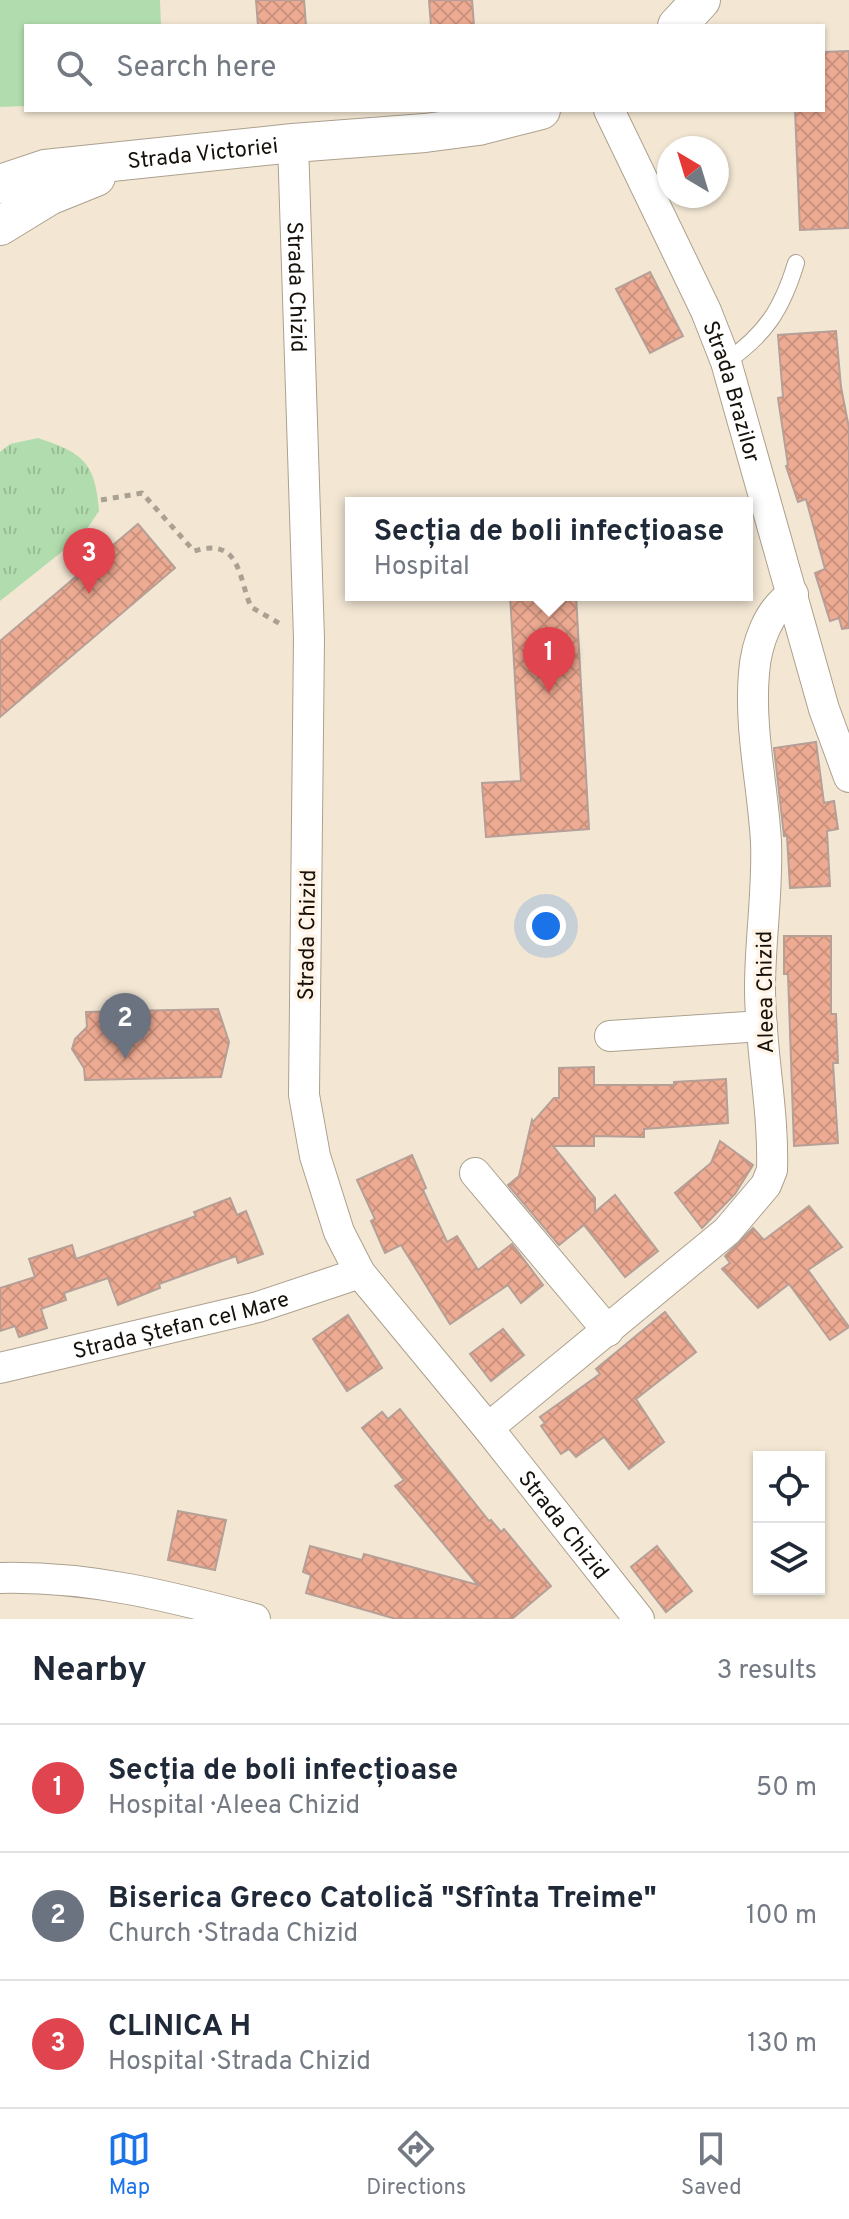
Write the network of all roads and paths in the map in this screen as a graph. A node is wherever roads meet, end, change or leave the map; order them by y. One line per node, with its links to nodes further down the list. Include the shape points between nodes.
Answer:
1 (701, 0): 2 (street)
2 (679, 24)
3 (533, 112): 5 (street, Strada Victoriei, via 425,133)
4 (610, 112): 10 (street, Strada Brazilor)
5 (293, 143): 6 (street, Strada Victoriei); 18 (street, Strada Chizid, via 309,638 304,1095 318,1169 339,1232)
6 (114, 163): 7 (street, Strada Victoriei, via 45,169); 8 (street, Strada Victoriei)
7 (0, 184)
8 (0, 226)
9 (796, 263): 10 (lane, via 786,298 773,319)
10 (726, 362): 12 (street, Strada Brazilor)
11 (101, 500): 13 (path, via 142,493 194,551 208,547 234,559 251,607)
12 (793, 594): 14 (street, Strada Brazilor, via 824,709); 15 (street, Aleea Chizid, via 773,612 754,673 766,841)
13 (269, 619)
14 (849, 777)
15 (762, 1026): 16 (street); 19 (street, Aleea Chizid, via 773,1154 766,1185 727,1231)
16 (610, 1036)
17 (475, 1173): 19 (street)
18 (360, 1273): 20 (street, Strada Ștefan cel Mare, via 258,1307); 21 (street, Strada Chizid)
19 (608, 1331): 21 (street, Aleea Chizid)
20 (0, 1368)
21 (488, 1428): 25 (street, Strada Chizid)
22 (0, 1578): 23 (street, via 65,1579)
23 (154, 1606): 24 (street)
24 (255, 1619)
25 (639, 1619)

